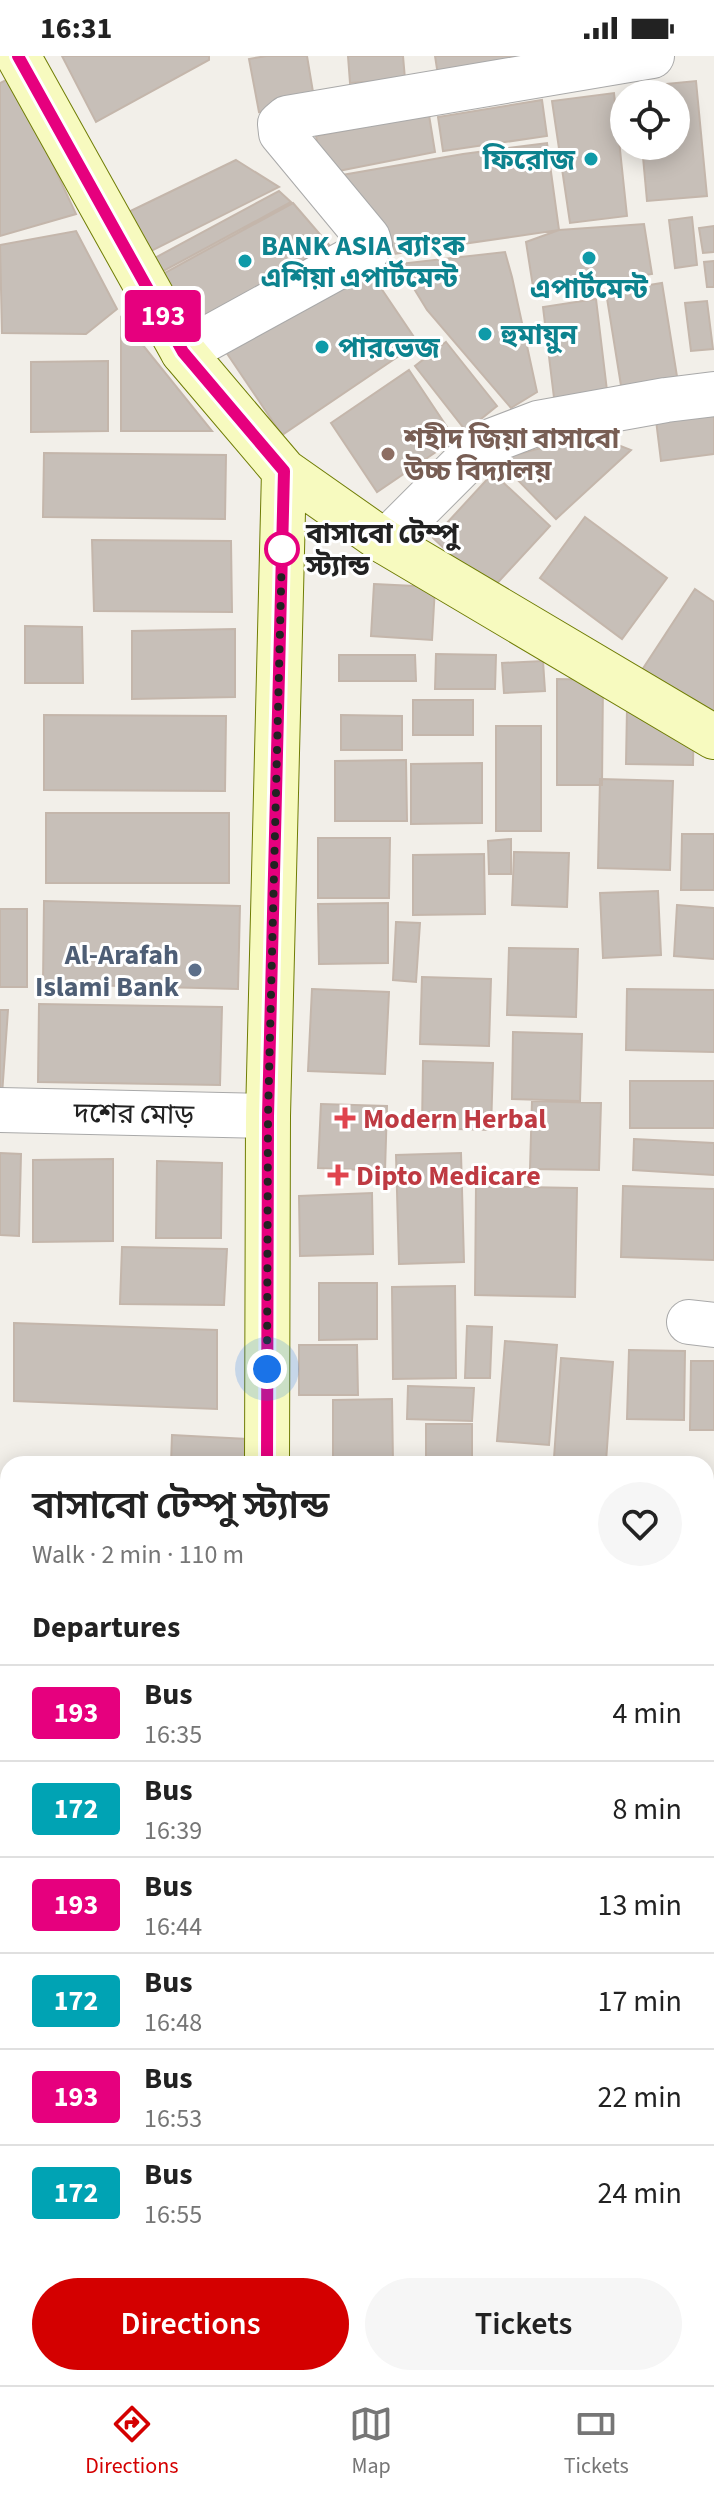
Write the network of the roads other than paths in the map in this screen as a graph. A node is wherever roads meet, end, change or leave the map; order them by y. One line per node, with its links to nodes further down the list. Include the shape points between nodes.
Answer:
1 (18, 56): 3 (street)
2 (652, 56): 3 (street, via 287,118 280,124 281,133 370,245)
3 (183, 352): 5 (street)
4 (714, 394): 6 (street, via 538,423 483,444)
5 (284, 471): 6 (street); 9 (street)
6 (385, 542): 7 (street)
7 (714, 737)
8 (0, 1110): 9 (street, দশের মোড়)
9 (268, 1116): 10 (street)
10 (267, 1456)

